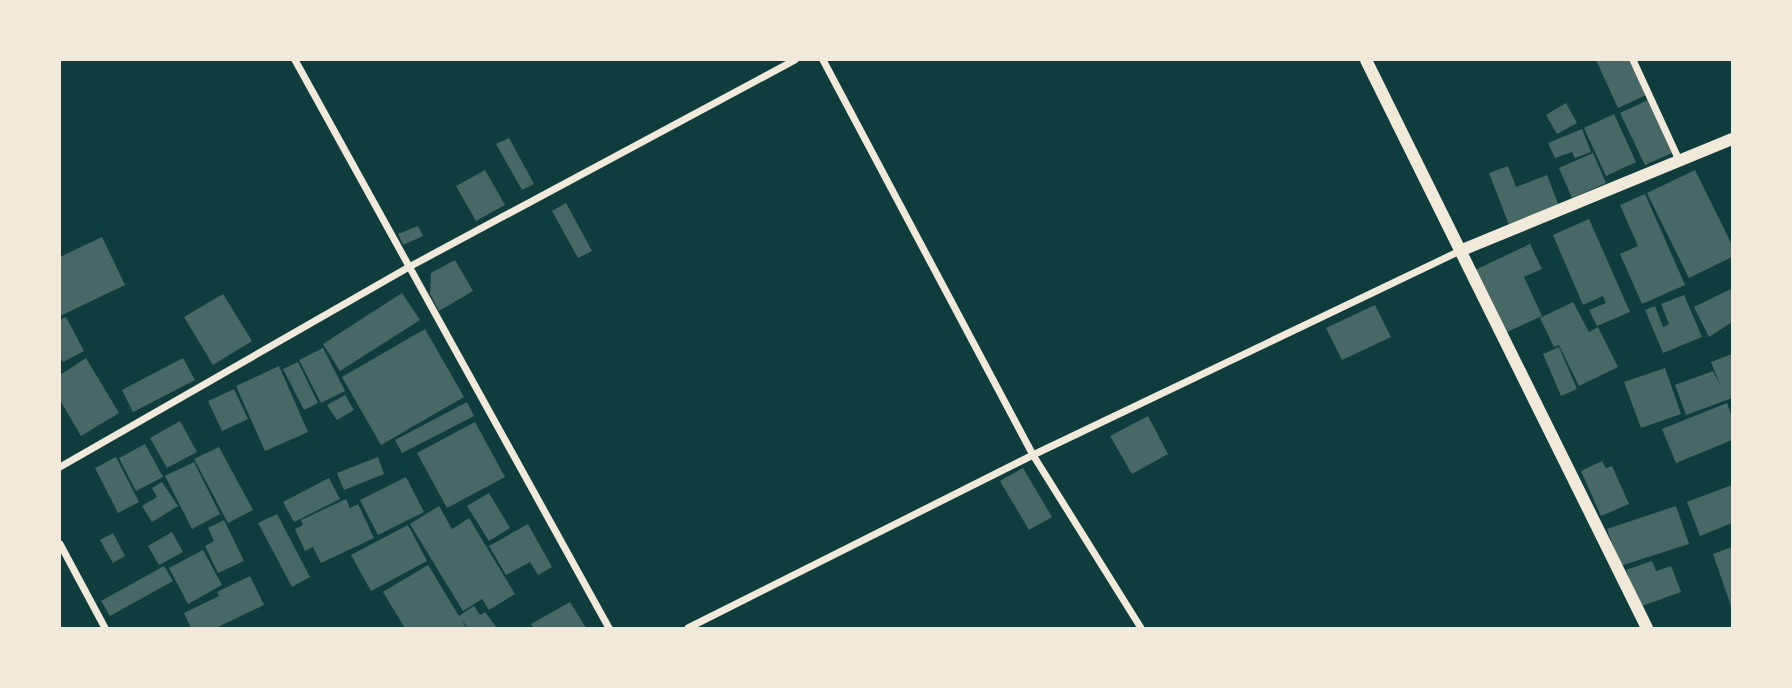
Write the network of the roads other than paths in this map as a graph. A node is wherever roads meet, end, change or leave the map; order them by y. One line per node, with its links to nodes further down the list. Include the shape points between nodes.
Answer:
1 (295, 60): 9 (street)
2 (795, 60): 9 (street)
3 (822, 60): 10 (street)
4 (1366, 60): 8 (street)
5 (1633, 60): 7 (street)
6 (1732, 139): 7 (street)
7 (1679, 160): 8 (street)
8 (1462, 250): 10 (street); 17 (street)
9 (409, 267): 11 (street); 14 (street)
10 (1033, 455): 15 (street); 16 (street)
11 (60, 467)
12 (60, 544): 13 (street)
13 (105, 628)
14 (609, 628)
15 (688, 628)
16 (1141, 628)
17 (1647, 628)

